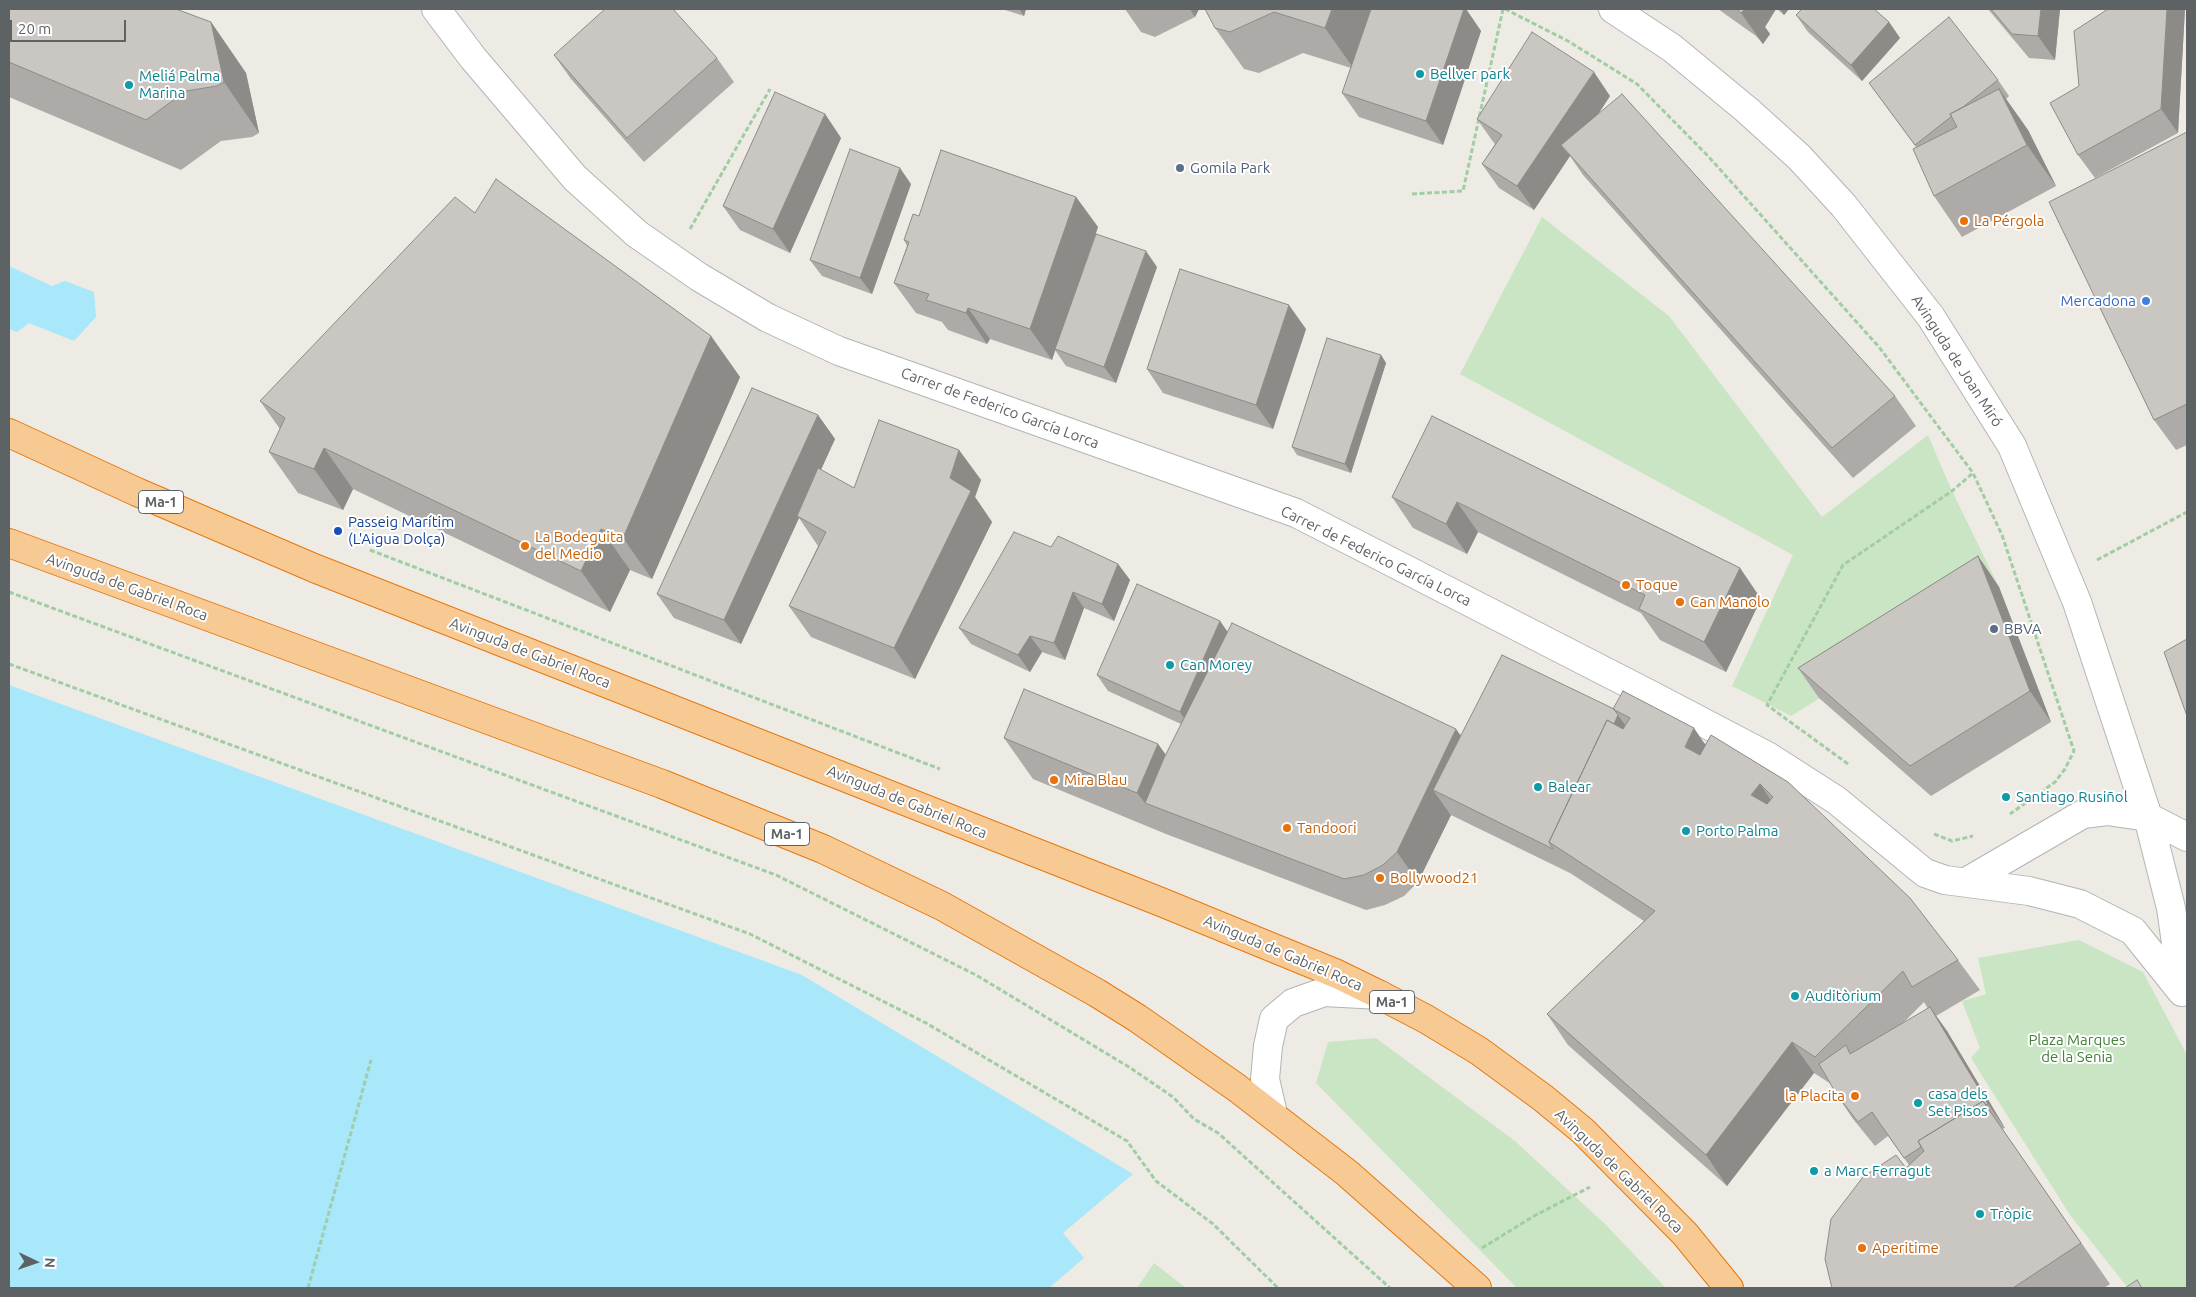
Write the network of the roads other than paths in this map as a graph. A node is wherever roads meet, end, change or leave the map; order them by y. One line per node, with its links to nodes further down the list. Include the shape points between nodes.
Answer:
1 (436, 9): 7 (street, Carrer de Federico García Lorca, via 472,58 575,178 638,234 699,277 768,318 839,351 1296,512 1769,757 1836,800 1925,873)
2 (1613, 9): 5 (street, Avinguda de Joan Miró, via 1672,48 1799,157 1844,206 1931,317 2012,446 2080,610)
3 (9, 433): 8 (highway, Avinguda de Gabriel Roca / Ma-1, via 314,568 1161,902 1337,974)
4 (9, 543): 10 (highway, Avinguda de Gabriel Roca / Ma-1, via 662,784 823,849 942,906 1097,993 1172,1041)
5 (2148, 817): 6 (street); 7 (street, via 2107,811 2083,814); 9 (street, Avinguda de Joan Miró, via 2171,908)
6 (2187, 837)
7 (1966, 882): 9 (street, Carrer de Federico García Lorca, via 2029,891 2080,904 2133,931)
8 (1380, 995): 10 (street, via 1324,992 1293,1003 1274,1019 1265,1079); 12 (highway, Avinguda de Gabriel Roca / Ma-1, via 1441,1028 1507,1070 1583,1130 1685,1234)
9 (2185, 996)
10 (1273, 1114): 11 (highway, Avinguda de Gabriel Roca / Ma-1, via 1347,1173)
11 (1468, 1279)
12 (1729, 1288)

